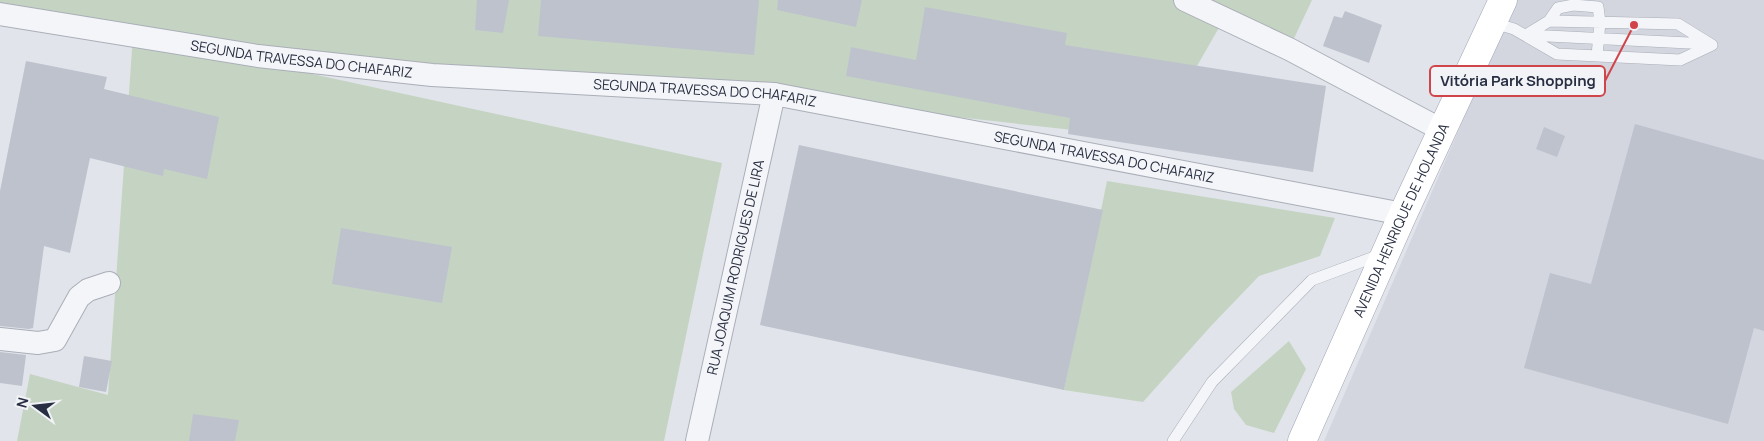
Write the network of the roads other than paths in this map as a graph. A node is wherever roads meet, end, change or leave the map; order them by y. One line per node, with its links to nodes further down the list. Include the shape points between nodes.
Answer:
1 (1185, 0): 11 (street, via 1289,49)
2 (1503, 0): 5 (main road, AVENIDA HENRIQUE DE HOLANDA)
3 (0, 14): 10 (street, SEGUNDA TRAVESSA DO CHAFARIZ, via 258,56 432,76)
4 (1600, 22): 6 (lane, via 1549,21); 7 (lane); 8 (lane, via 1678,24)
5 (1490, 26): 6 (lane, via 1504,26); 11 (main road, AVENIDA HENRIQUE DE HOLANDA)
6 (1526, 35): 7 (lane); 9 (lane, via 1557,54)
7 (1599, 38): 8 (lane); 9 (lane)
8 (1712, 45): 9 (lane, via 1680,60)
9 (1598, 56)
10 (774, 94): 12 (street, SEGUNDA TRAVESSA DO CHAFARIZ); 16 (street, RUA JOAQUIM RODRIGUES DE LIRA)
11 (1442, 130): 12 (main road, AVENIDA HENRIQUE DE HOLANDA)
12 (1403, 214): 13 (main road, AVENIDA HENRIQUE DE HOLANDA)
13 (1386, 252): 17 (lane, via 1312,280 1212,382); 18 (main road, AVENIDA HENRIQUE DE HOLANDA)
14 (109, 282): 15 (street, via 79,297 55,340 38,343)
15 (0, 340)
16 (697, 441)
17 (1173, 441)
18 (1302, 441)

